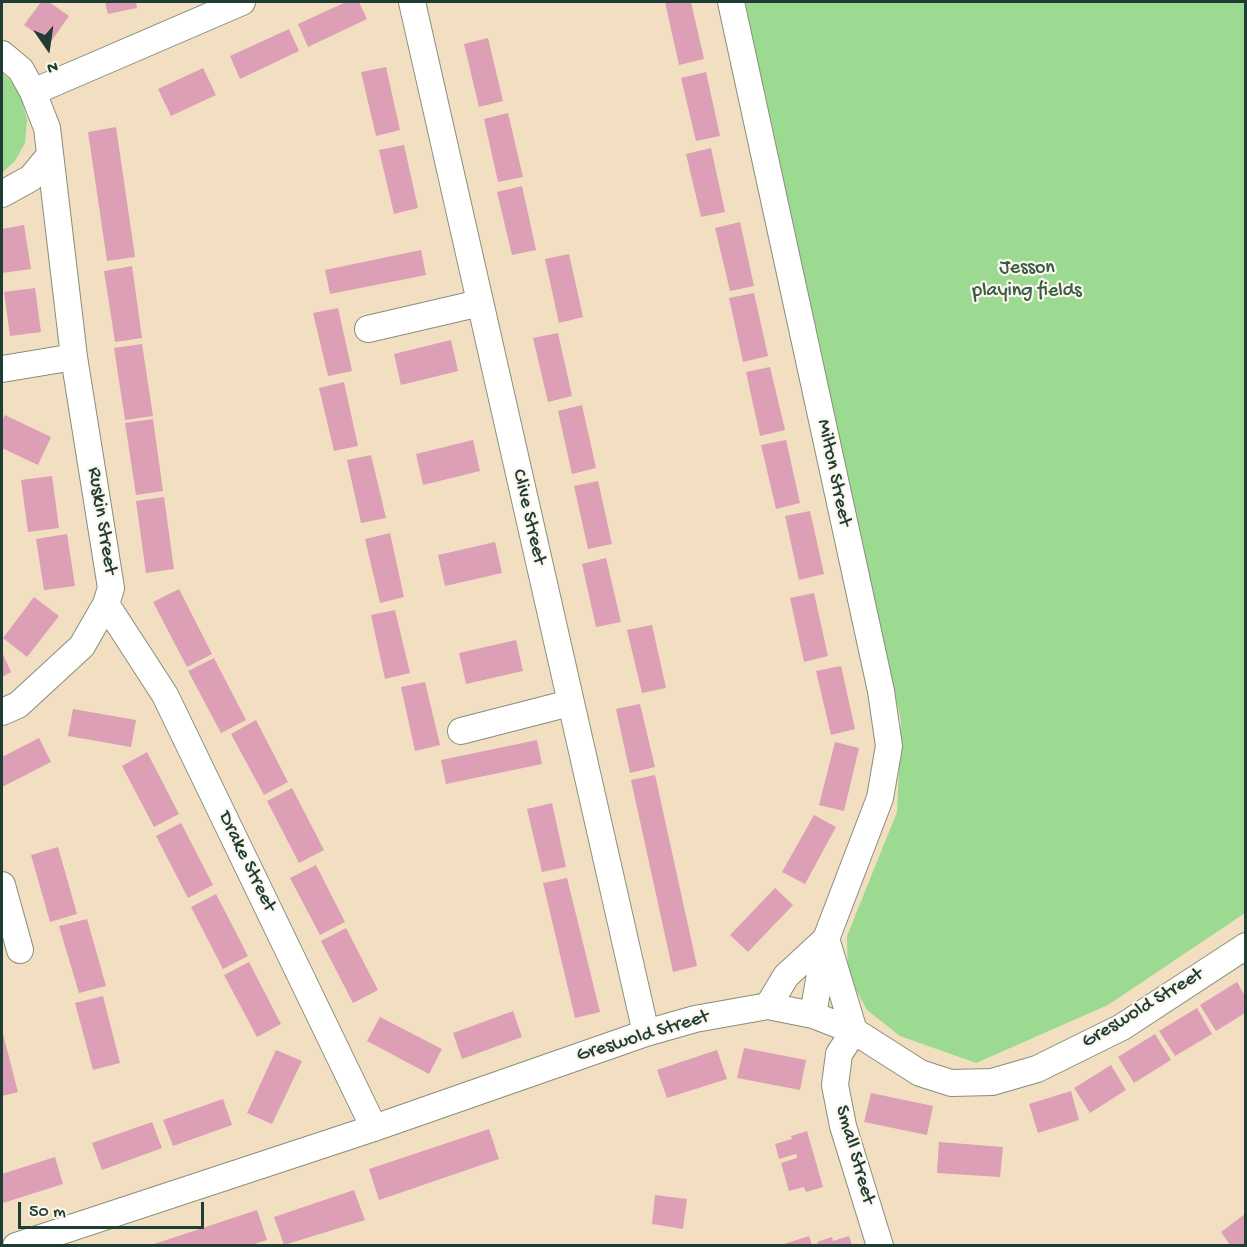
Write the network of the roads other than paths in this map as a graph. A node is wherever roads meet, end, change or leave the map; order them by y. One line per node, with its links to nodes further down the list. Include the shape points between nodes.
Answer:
1 (242, 2): 5 (street)
2 (412, 2): 8 (street, Clive Street)
3 (731, 2): 17 (street, Milton Street, via 881,691 889,746 880,798)
4 (2, 54): 5 (street, Ruskin Street, via 21,70)
5 (33, 92): 6 (street, Ruskin Street, via 47,128)
6 (50, 155): 7 (street, via 31,178); 10 (street, Ruskin Street)
7 (2, 194)
8 (480, 303): 9 (street); 13 (street, Clive Street)
9 (368, 329)
10 (74, 357): 11 (street); 12 (street, Ruskin Street, via 109,571 111,588)
11 (2, 369)
12 (106, 604): 14 (street, Ruskin Street, via 82,646 18,705); 24 (street, Drake Street, via 165,695)
13 (570, 703): 15 (street); 23 (street, Clive Street)
14 (2, 712)
15 (461, 731)
16 (2, 885): 19 (street)
17 (826, 939): 20 (street, Milton Street, via 786,976); 21 (street, Milton Street); 22 (street)
18 (1245, 946): 22 (street, Greswold Street, via 1122,1027 1037,1069 992,1082 951,1083 920,1073)
19 (20, 950)
20 (768, 1006): 21 (street, Greswold Street); 23 (street, Greswold Street, via 695,1019)
21 (813, 1015): 22 (street, Greswold Street)
22 (854, 1031): 26 (street, Small Street, via 839,1054 835,1085 843,1126)
23 (646, 1033): 24 (street, Greswold Street)
24 (374, 1128): 25 (street, Greswold Street)
25 (16, 1245)
26 (880, 1245)

